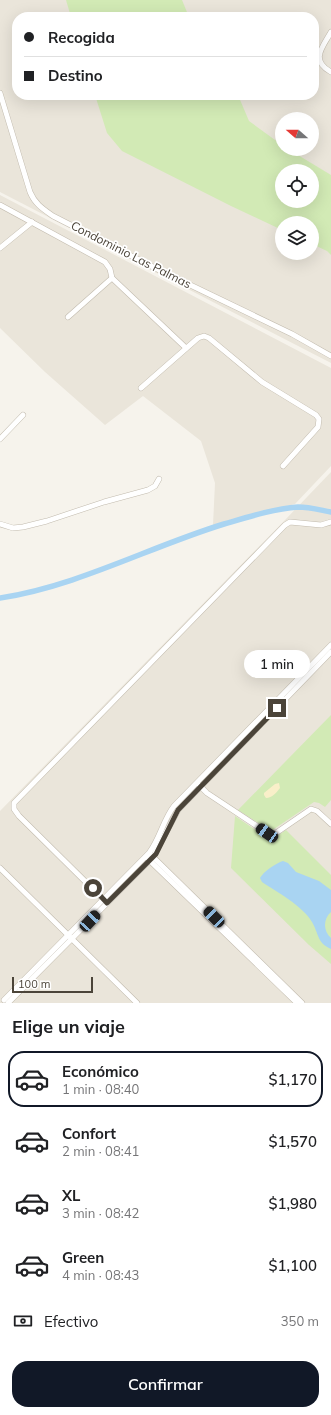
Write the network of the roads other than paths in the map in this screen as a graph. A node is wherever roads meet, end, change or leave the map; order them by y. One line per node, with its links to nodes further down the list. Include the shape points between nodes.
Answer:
1 (331, 32): 2 (street)
2 (319, 55)
3 (319, 61): 4 (street)
4 (331, 72)
5 (0, 93): 12 (street, Condominio Las Palmas, via 30,192 42,208 53,216 292,334)
6 (0, 205): 7 (street)
7 (32, 222): 8 (street); 9 (street, via 102,260 109,266)
8 (0, 248)
9 (112, 278): 10 (street); 11 (street)
10 (68, 317)
11 (186, 348): 13 (street); 16 (street, via 200,337 209,338 262,382 318,417 318,427)
12 (331, 356)
13 (141, 388)
14 (22, 415): 15 (street)
15 (0, 439)
16 (283, 466)
17 (159, 479): 19 (street, via 155,486 148,490 47,521 18,528)
18 (331, 522): 26 (street, via 321,525 290,522 285,525 14,803 14,811)
19 (0, 524)
20 (331, 645): 22 (street)
21 (331, 652): 22 (street)
22 (199, 785): 23 (street, via 269,834 273,835 311,809 318,811); 24 (street, via 176,812 157,850)
23 (331, 824)
24 (149, 856): 26 (street); 32 (street); 33 (street)
25 (0, 868): 27 (street)
26 (105, 901): 27 (street); 28 (street)
27 (68, 936): 28 (street); 30 (street)
28 (72, 940): 30 (street); 31 (street)
29 (0, 996): 30 (street)
30 (7, 1002)
31 (137, 1003)
32 (297, 1003)
33 (302, 1003)

